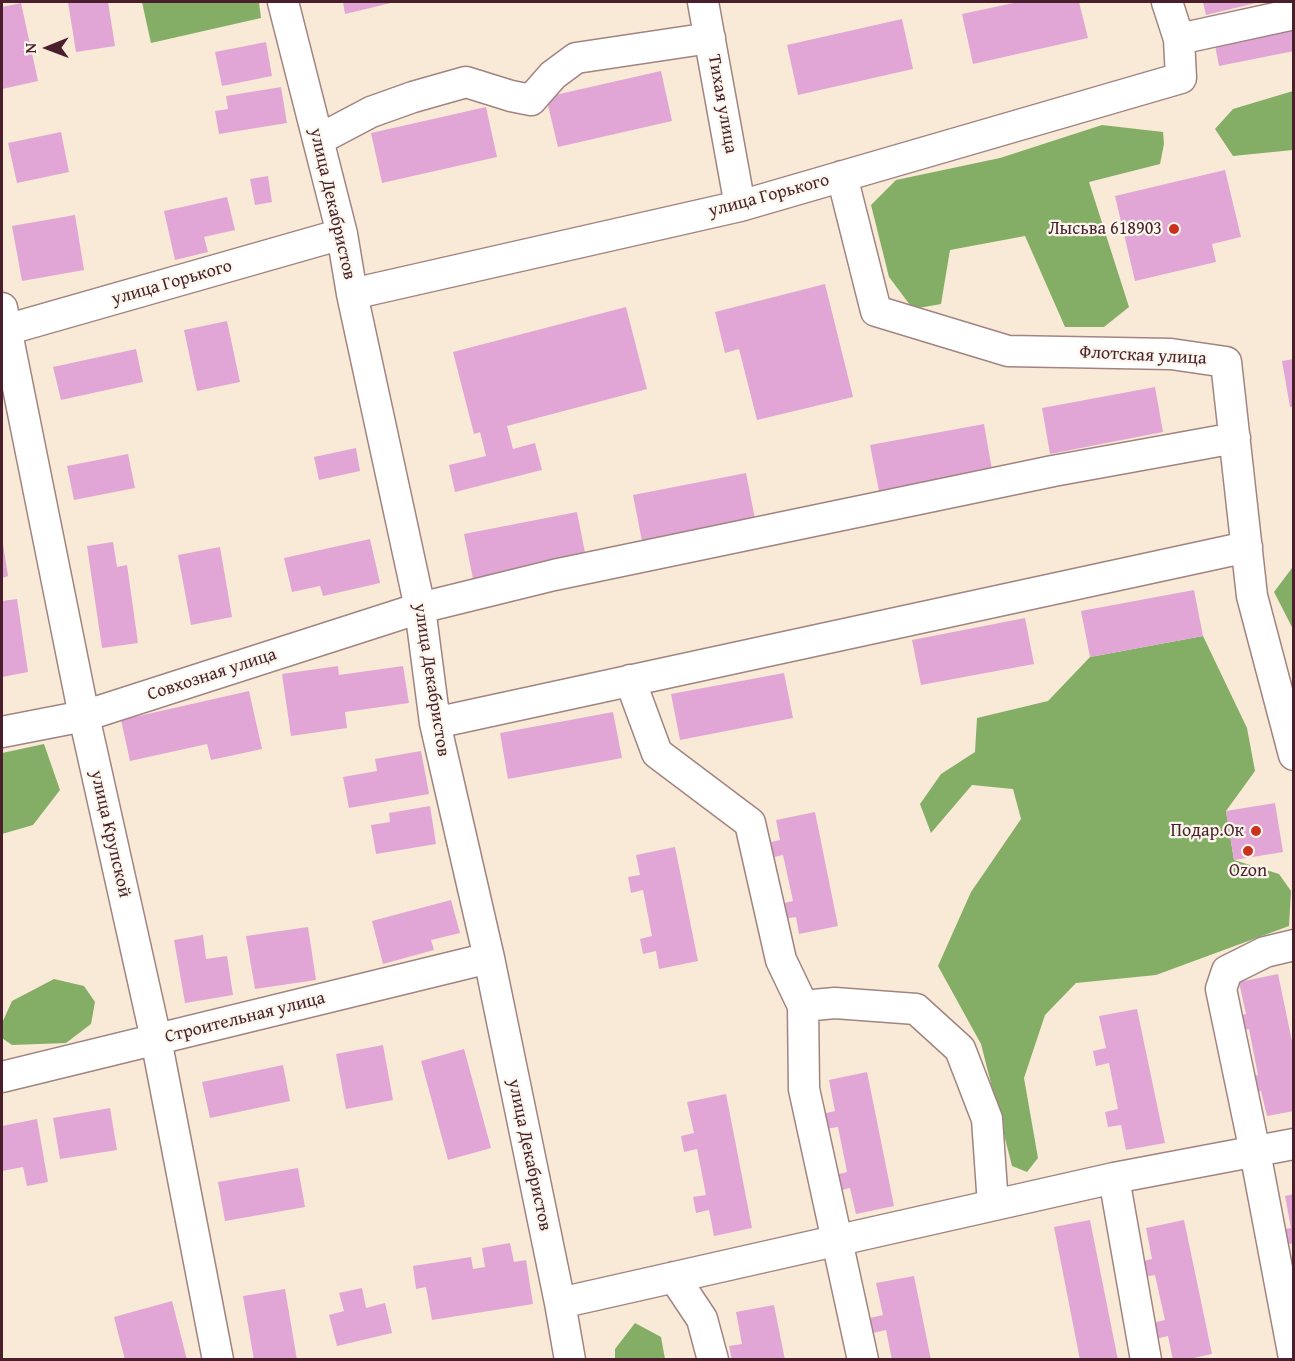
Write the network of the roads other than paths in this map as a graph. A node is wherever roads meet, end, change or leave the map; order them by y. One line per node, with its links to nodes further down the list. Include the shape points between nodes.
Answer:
1 (283, 2): 7 (street, улица Декабристов)
2 (703, 2): 5 (street, Тихая улица)
3 (1167, 2): 6 (street)
4 (1293, 14): 6 (street)
5 (710, 38): 7 (street, via 576,58 553,75 531,100 466,82 371,112); 9 (street, Тихая улица)
6 (1179, 39): 8 (street, улица Горького, via 1181,78)
7 (318, 140): 10 (street, улица Декабристов)
8 (842, 176): 9 (street, улица Горького); 13 (street, Флотская улица, via 876,311 1008,351 1171,354 1226,362)
9 (740, 206): 11 (street, улица Горького)
10 (342, 234): 11 (street, улица Декабристов); 12 (street, улица Горького)
11 (352, 294): 15 (street, улица Декабристов)
12 (3, 323): 17 (street, улица Крупской)
13 (1235, 438): 14 (street, Флотская улица); 15 (street, Совхозная улица, via 1053,471 658,553)
14 (1247, 547): 16 (street); 20 (street, Флотская улица, via 1252,596)
15 (420, 608): 17 (street, Совхозная улица); 18 (street, улица Декабристов)
16 (630, 680): 18 (street); 23 (street, via 657,753 750,823 781,960)
17 (84, 716): 19 (street, Совхозная улица); 24 (street, улица Крупской)
18 (435, 723): 22 (street, улица Декабристов)
19 (2, 732)
20 (1293, 755)
21 (1293, 945): 27 (street, via 1265,952 1227,971 1221,989)
22 (489, 958): 24 (street, Строительная улица); 32 (street, улица Декабристов)
23 (803, 1006): 29 (street, via 835,1002 916,1009 960,1049 987,1119); 30 (street, via 804,1089)
24 (156, 1039): 25 (street, Строительная улица); 34 (street, улица Крупской)
25 (2, 1077)
26 (1293, 1144): 27 (street)
27 (1255, 1152): 28 (street); 33 (street)
28 (1114, 1178): 29 (street); 38 (street)
29 (993, 1205): 30 (street)
30 (837, 1240): 31 (street); 37 (street)
31 (674, 1277): 32 (street); 36 (street, via 702,1319)
32 (560, 1303): 35 (street, улица Декабристов)
33 (1293, 1358)
34 (218, 1359)
35 (570, 1359)
36 (713, 1359)
37 (863, 1359)
38 (1146, 1359)

